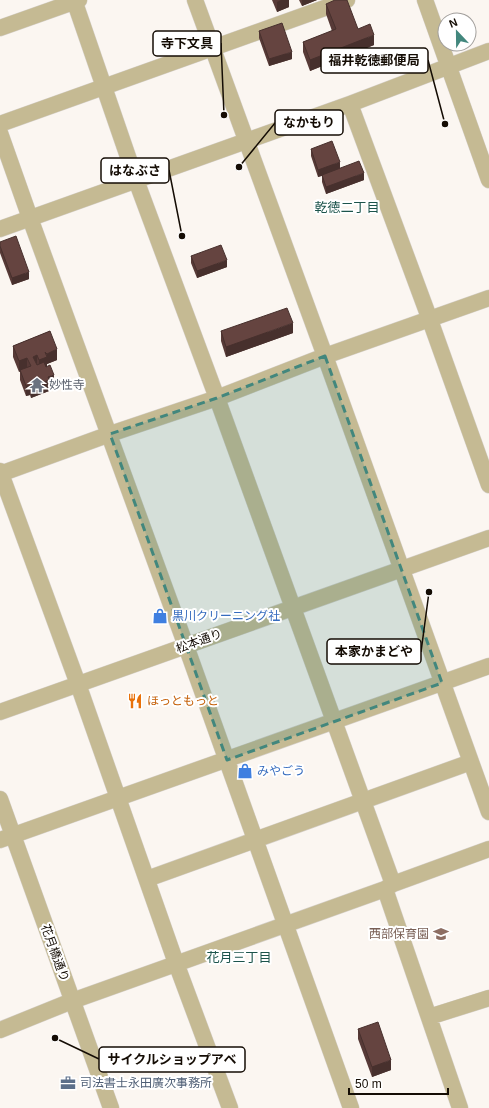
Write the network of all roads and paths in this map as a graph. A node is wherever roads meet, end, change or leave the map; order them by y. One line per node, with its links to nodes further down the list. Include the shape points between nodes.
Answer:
1 (76, 0): 5 (street); 9 (street)
2 (195, 0): 6 (street)
3 (347, 0): 6 (street)
4 (425, 0): 8 (street)
5 (0, 28)
6 (212, 49): 9 (street); 13 (street)
7 (489, 51): 8 (street)
8 (449, 66): 10 (street); 15 (street)
9 (104, 87): 11 (street); 14 (street)
10 (350, 104): 13 (street); 19 (street)
11 (0, 124)
12 (0, 133): 16 (street)
13 (245, 141): 14 (street); 20 (street)
14 (136, 180): 16 (street); 21 (street)
15 (489, 180)
16 (30, 218): 17 (street); 22 (street)
17 (0, 229)
18 (489, 298): 19 (street)
19 (430, 320): 20 (street); 24 (street)
20 (325, 356): 21 (street); 26 (street)
21 (217, 398): 22 (street); 27 (street)
22 (110, 434): 23 (street); 28 (street)
23 (0, 473): 31 (street)
24 (489, 485)
25 (489, 538): 26 (street, 松本通り)
26 (401, 570): 27 (street, 松本通り); 30 (street)
27 (294, 608): 28 (street, 松本通り); 33 (street)
28 (186, 646): 31 (street, 松本通り); 34 (street)
29 (489, 666): 30 (street)
30 (442, 683): 33 (street); 35 (street)
31 (78, 684): 32 (street, 松本通り); 36 (street)
32 (0, 712)
33 (334, 721): 34 (street); 38 (street)
34 (227, 760): 36 (street); 41 (street)
35 (471, 762): 38 (street); 39 (street)
36 (118, 798): 40 (street); 43 (street)
37 (0, 799): 40 (street, 花月橋通り)
38 (363, 801): 41 (street); 44 (street)
39 (489, 812)
40 (7, 838): 48 (street, 花月橋通り)
41 (255, 840): 43 (street); 45 (street)
42 (489, 849): 44 (street)
43 (147, 879): 46 (street)
44 (389, 887): 45 (street); 49 (street)
45 (285, 924): 46 (street); 53 (street)
46 (176, 963): 48 (street); 52 (street)
47 (489, 998): 49 (street)
48 (72, 1001): 50 (street); 51 (street, 花月橋通り)
49 (428, 1017): 54 (street)
50 (0, 1030)
51 (111, 1108)
52 (230, 1108)
53 (351, 1108)
54 (458, 1108)

